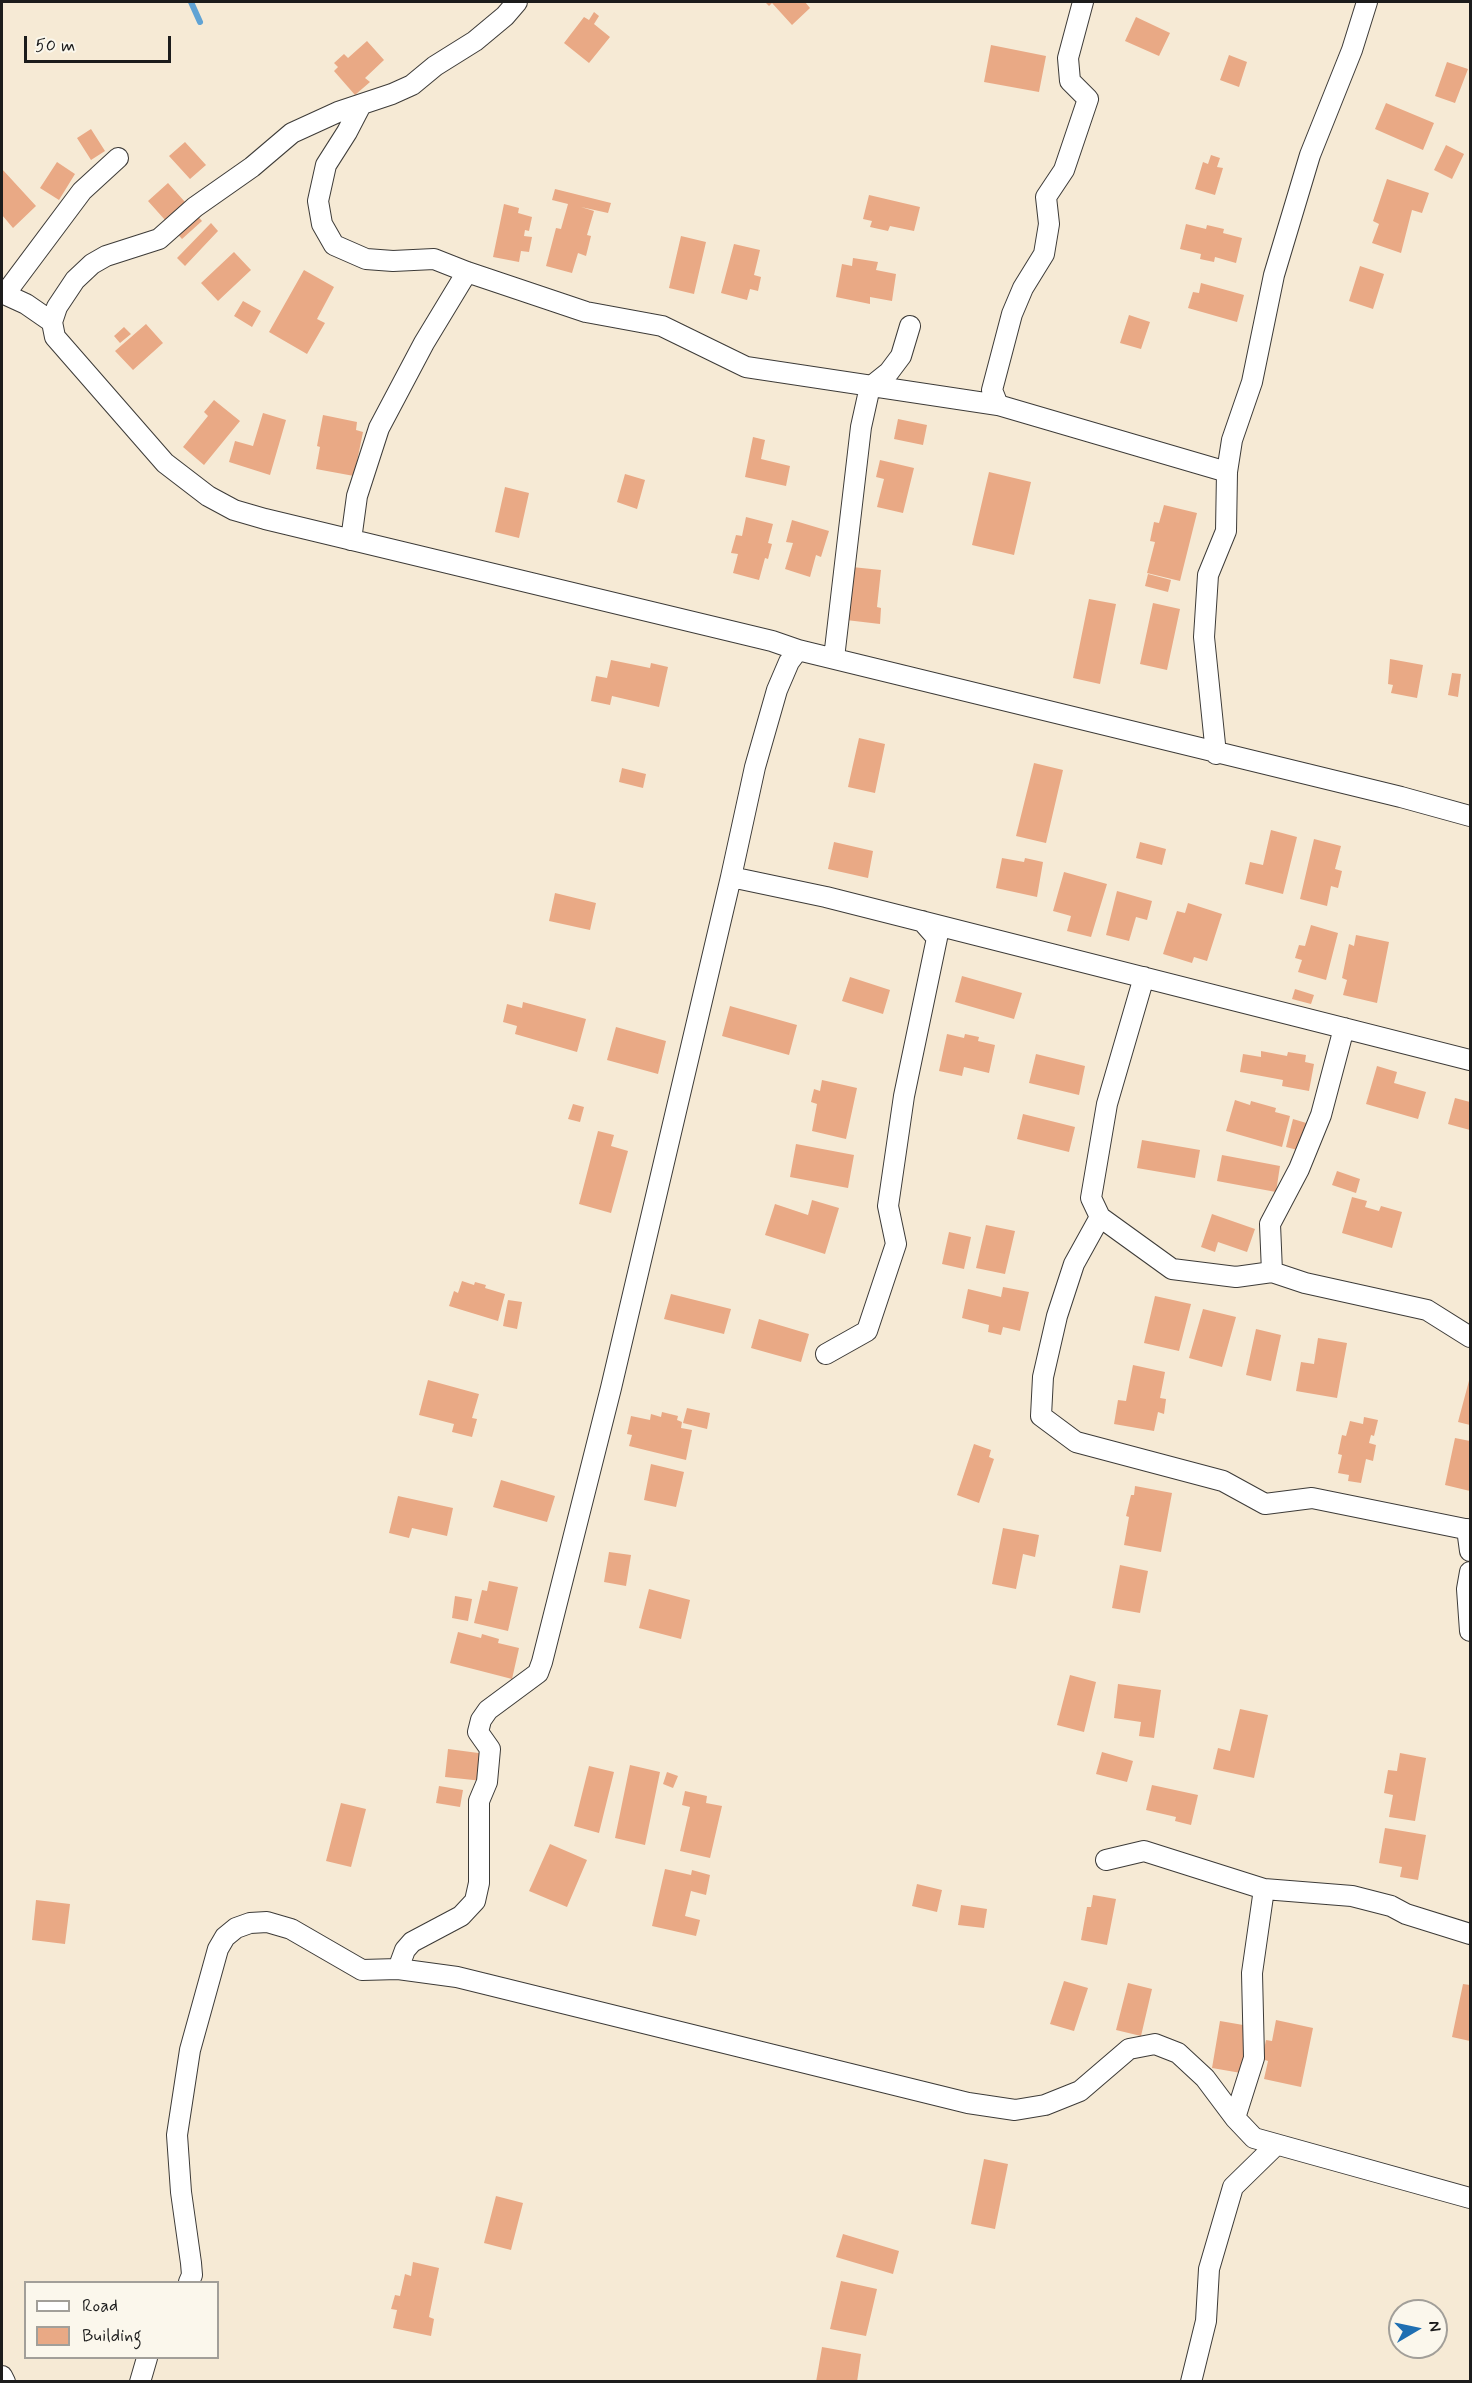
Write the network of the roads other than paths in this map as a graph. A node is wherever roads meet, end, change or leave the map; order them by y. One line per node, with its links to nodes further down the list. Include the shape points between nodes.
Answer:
1 (517, 2): 4 (street, via 475,41 412,85)
2 (1083, 2): 11 (street, via 1068,58 1070,81 1088,99 1064,170 1046,196 1049,224 1044,254 1012,314 992,390)
3 (1367, 2): 12 (street, via 1310,155 1274,275 1252,382 1232,440)
4 (361, 105): 6 (street, via 326,165 318,201 322,224 334,245 366,259 434,259); 8 (street, via 292,134 159,239 92,264 57,306)
5 (118, 158): 7 (street, via 82,191)
6 (467, 272): 10 (street, via 586,312 662,326 746,368); 13 (street, via 423,342 379,428 357,496)
7 (3, 293): 8 (street)
8 (52, 322): 13 (street, via 55,337 165,463 208,496 234,510)
9 (910, 326): 10 (street, via 901,356)
10 (871, 387): 11 (street); 15 (street, via 861,428)
11 (998, 405): 12 (street)
12 (1227, 472): 16 (street, via 1226,531 1208,575 1204,637)
13 (351, 540): 14 (street)
14 (798, 650): 15 (street); 18 (street, via 777,690)
15 (834, 658): 16 (street)
16 (1216, 754): 17 (street)
17 (1470, 816)
18 (731, 877): 19 (street); 34 (street, via 542,1662 538,1673 488,1710 481,1720 478,1732 490,1749 487,1782 479,1801 479,1883 475,1901 461,1916 412,1942)
19 (922, 921): 20 (street); 26 (street, via 937,938 904,1096 888,1206 896,1244 867,1331)
20 (1144, 977): 21 (street); 23 (street, via 1107,1104 1091,1198)
21 (1344, 1028): 22 (street); 24 (street, via 1320,1115 1299,1169 1270,1224)
22 (1470, 1060)
23 (1100, 1217): 24 (street, via 1172,1269 1236,1276); 27 (street, via 1074,1264 1057,1316 1043,1377 1041,1416 1076,1442 1223,1481 1265,1504 1312,1498)
24 (1272, 1272): 25 (street, via 1427,1310)
25 (1470, 1337)
26 (826, 1354)
27 (1468, 1529): 28 (street)
28 (1470, 1551)
29 (1470, 1572): 30 (street)
30 (1470, 1631)
31 (1106, 1860): 32 (street, via 1144,1851)
32 (1264, 1889): 33 (street, via 1352,1896); 35 (street, via 1252,1973 1254,2058)
33 (1470, 1934)
34 (398, 1969): 35 (street, via 457,1977 968,2103 1016,2110 1045,2105 1080,2091 1129,2049 1155,2044 1185,2059); 38 (street, via 362,1970 291,1929 267,1922 250,1923 225,1937 218,1949 190,2050 177,2135)
35 (1235, 2118): 36 (street, via 1254,2138)
36 (1276, 2145): 37 (street); 43 (street, via 1233,2187 1209,2269 1206,2320)
37 (1470, 2198)
38 (190, 2281)
39 (147, 2359): 42 (street)
40 (2, 2376): 41 (street)
41 (5, 2382)
42 (141, 2382)
43 (1191, 2382)

